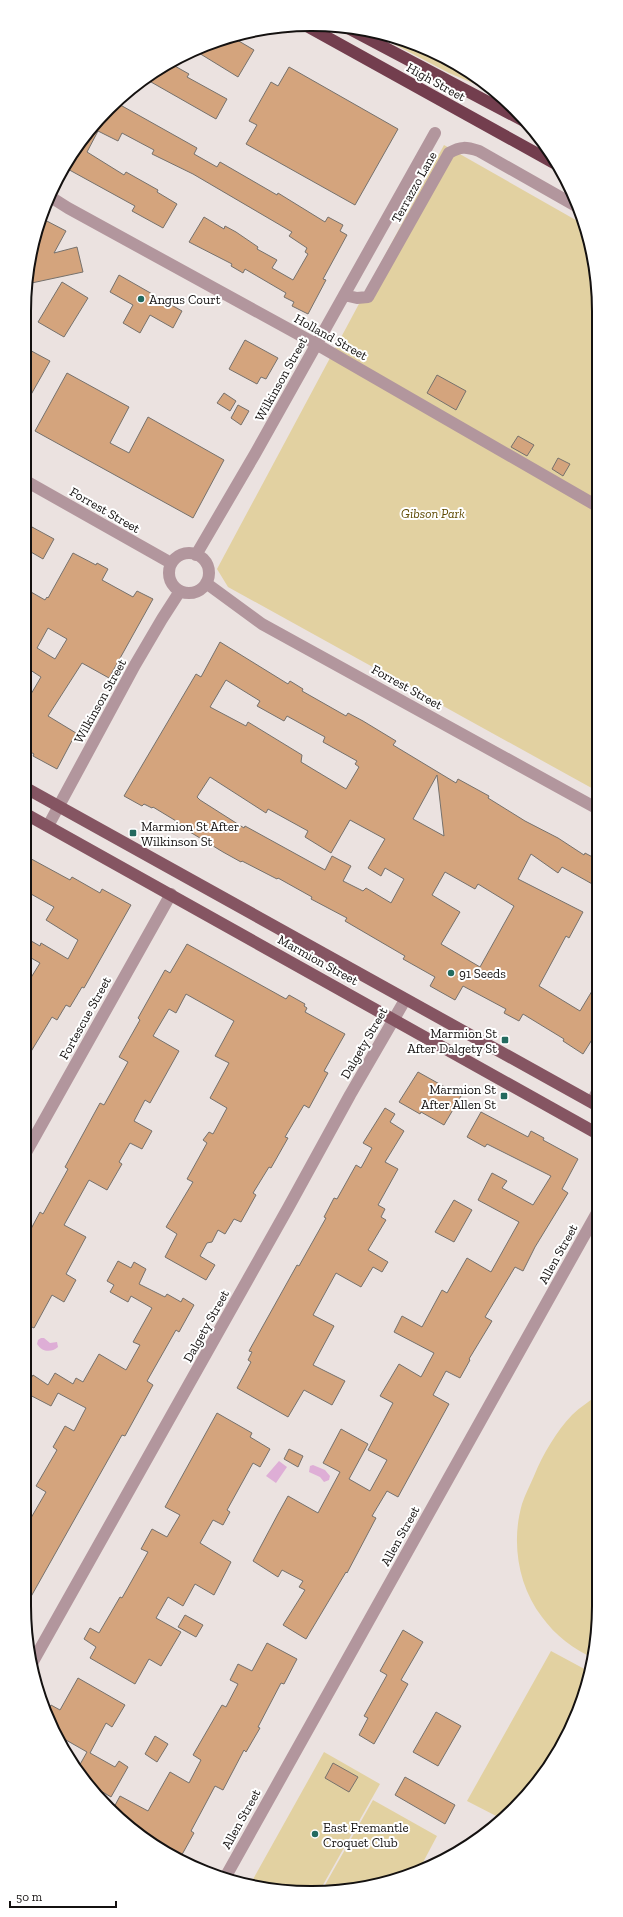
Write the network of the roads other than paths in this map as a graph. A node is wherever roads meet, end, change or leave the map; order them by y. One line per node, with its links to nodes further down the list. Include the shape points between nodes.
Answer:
1 (316, 31): 5 (highway, High Street)
2 (362, 35): 3 (highway, High Street)
3 (511, 114)
4 (435, 133): 8 (street, Wilkinson Street)
5 (547, 159)
6 (54, 199): 9 (street, Holland Street)
7 (570, 203): 8 (street, Terrazzo Lane, via 479,151 458,148 449,153 368,297)
8 (344, 295): 9 (street, Wilkinson Street)
9 (316, 344): 11 (street, Holland Street); 12 (street, Wilkinson Street)
10 (31, 484): 13 (street, Forrest Street)
11 (592, 503)
12 (196, 555): 13 (street, via 182,555); 14 (street, via 204,560 207,566 209,572)
13 (172, 563): 15 (street, via 169,576)
14 (206, 583): 15 (street, via 192,593); 18 (street, Forrest Street, via 262,624)
15 (180, 591): 17 (street, Wilkinson Street)
16 (31, 791): 17 (main road, Marmion Street)
17 (57, 806): 20 (street, Wilkinson Street); 22 (main road, Marmion Street)
18 (592, 806)
19 (31, 816): 20 (main road, Marmion Street)
20 (48, 826): 21 (main road, Marmion Street)
21 (171, 894): 23 (main road, Marmion Street); 26 (street, Fortescue Street)
22 (405, 1000): 23 (street, Dalgety Street); 24 (main road, Marmion Street)
23 (394, 1018): 25 (main road, Marmion Street); 28 (street, Dalgety Street)
24 (592, 1102)
25 (592, 1131)
26 (31, 1144)
27 (592, 1222): 29 (street, Allen Street)
28 (35, 1657)
29 (228, 1873)

